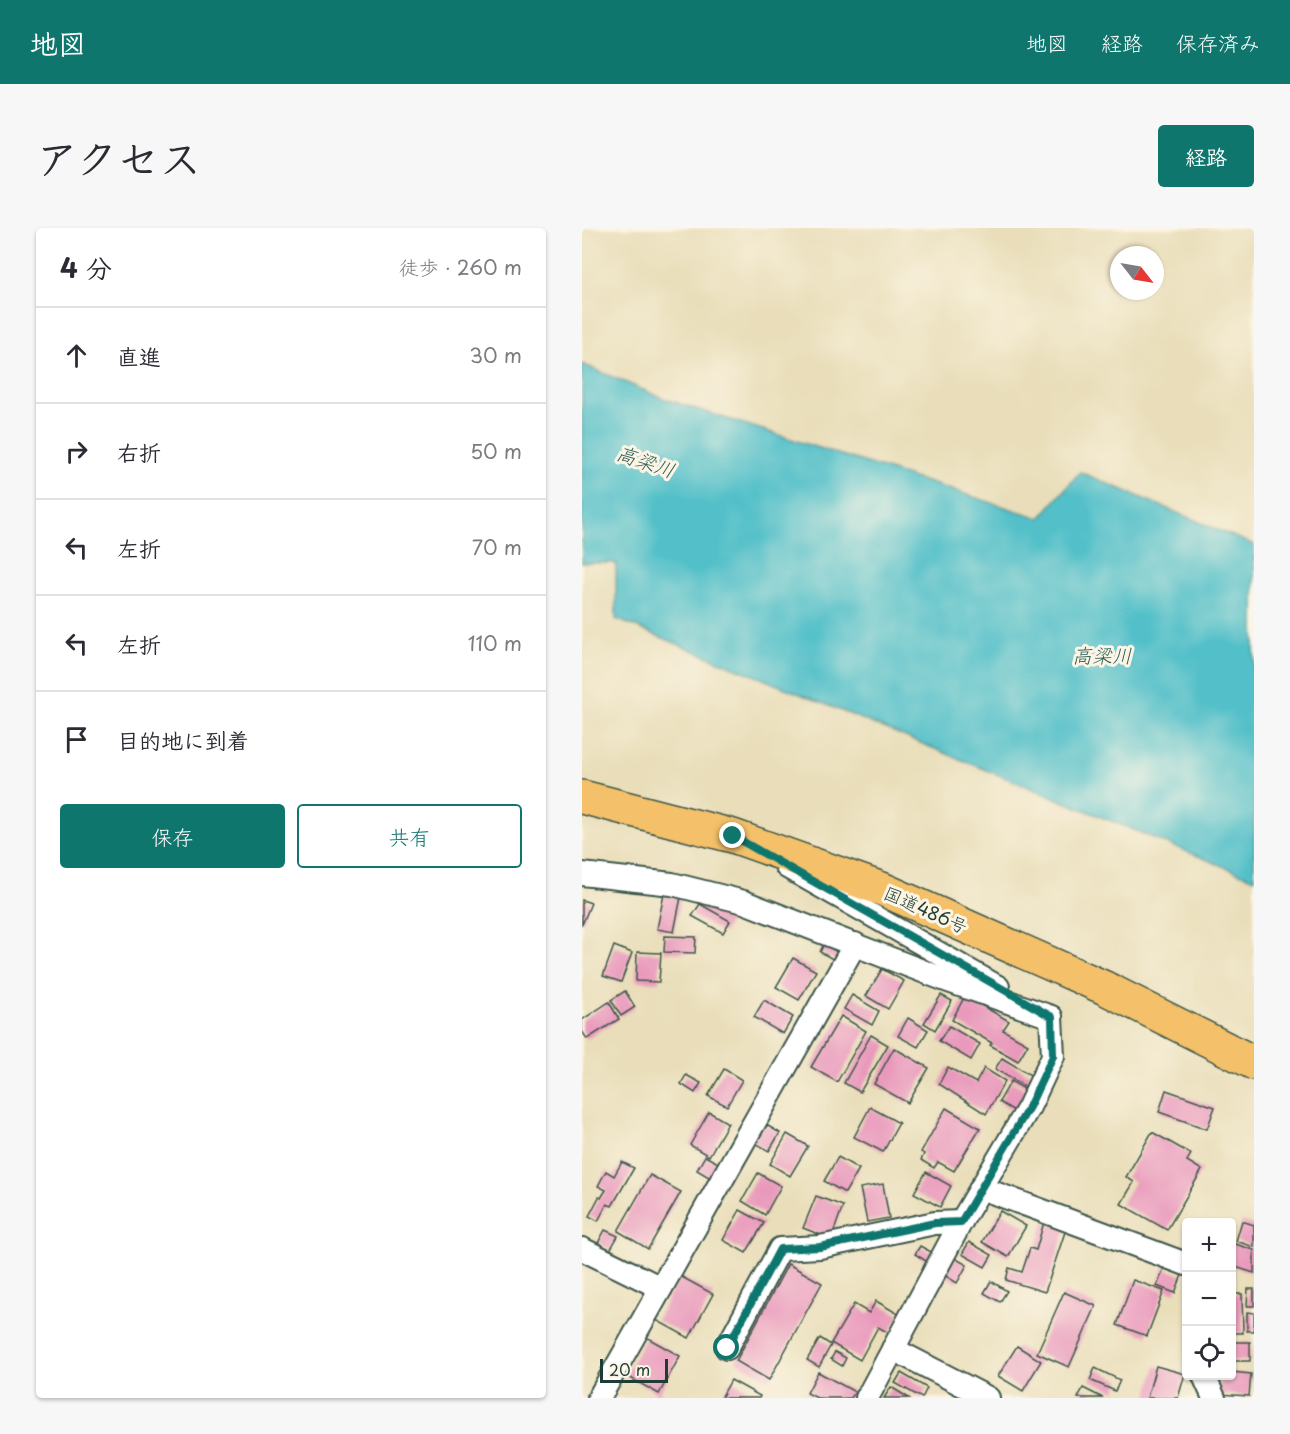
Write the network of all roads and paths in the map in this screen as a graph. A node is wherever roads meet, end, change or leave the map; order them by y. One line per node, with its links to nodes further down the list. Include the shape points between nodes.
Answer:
1 (582, 797): 2 (highway, 国道486号)
2 (733, 836): 5 (street); 6 (highway, 国道486号, via 882,889 1105,988)
3 (582, 874): 4 (street, via 672,884 744,902)
4 (855, 944): 5 (street); 11 (street)
5 (1052, 1017): 7 (street, via 1053,1056 1029,1107)
6 (1254, 1063)
7 (981, 1188): 8 (street); 10 (street)
8 (961, 1222): 12 (street, via 935,1223 820,1247 780,1249); 13 (street)
9 (582, 1249): 11 (street)
10 (1182, 1263)
11 (661, 1288): 15 (street)
12 (727, 1348)
13 (893, 1349): 16 (street); 17 (street)
14 (1206, 1380): 18 (street)
15 (599, 1398)
16 (867, 1398)
17 (988, 1398)
18 (1214, 1398)

